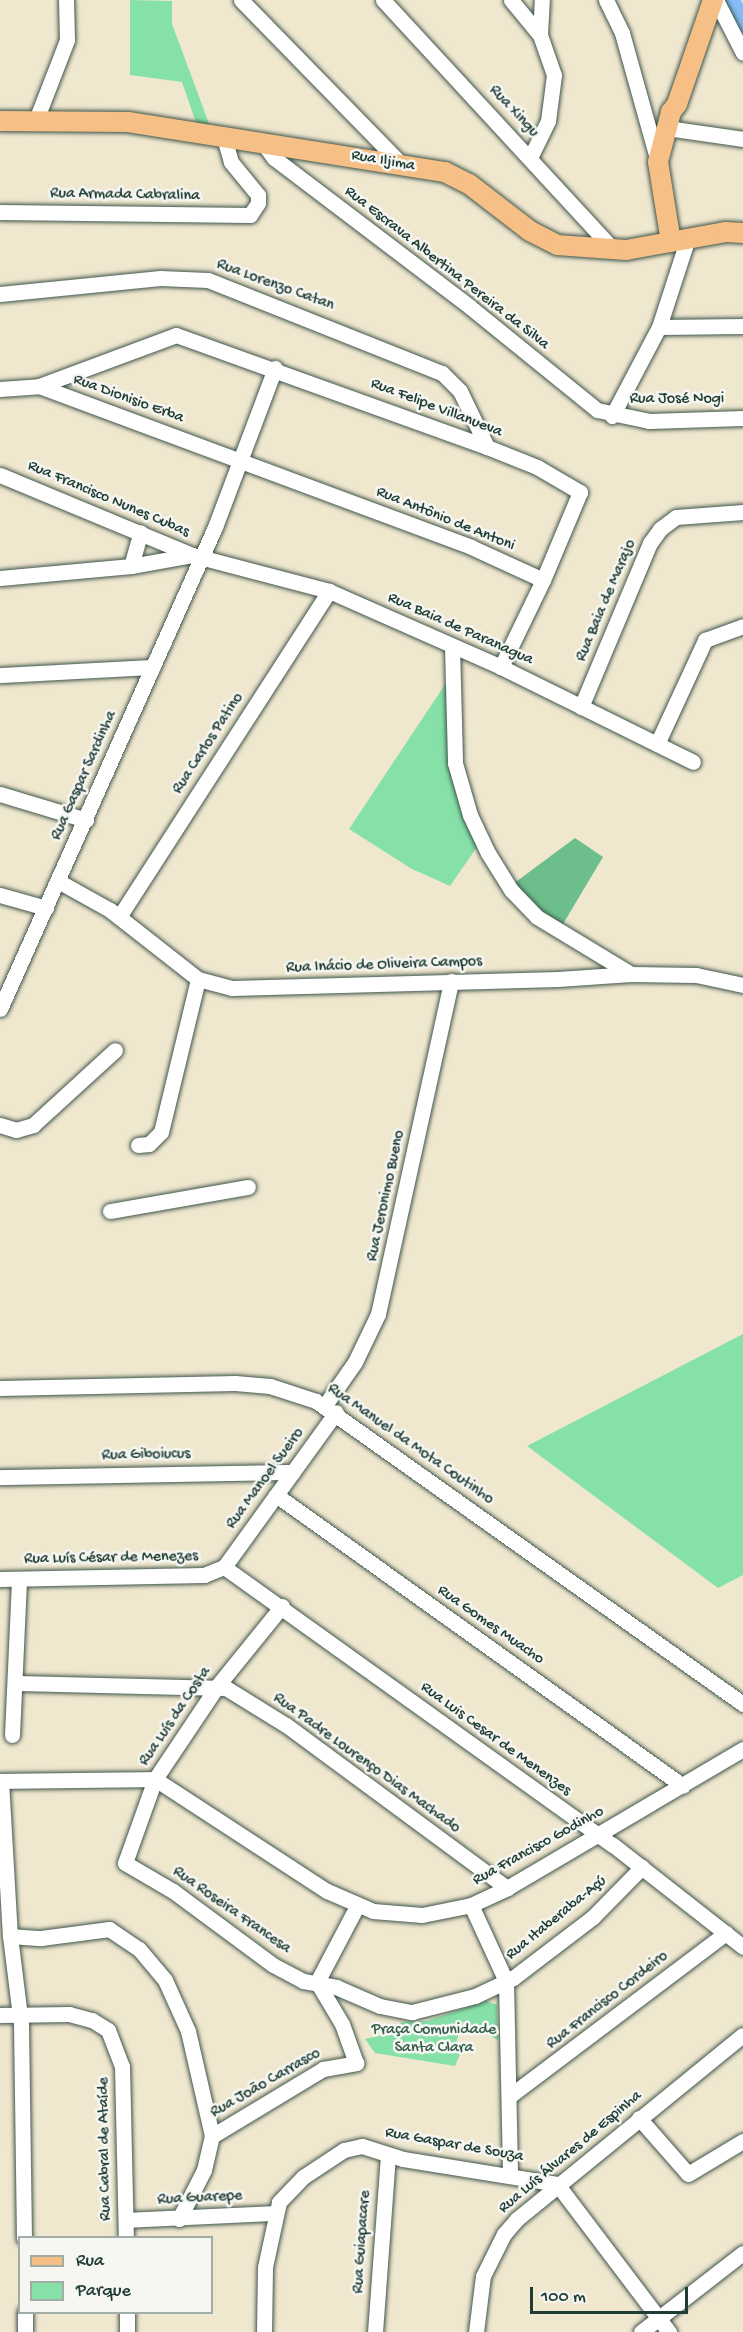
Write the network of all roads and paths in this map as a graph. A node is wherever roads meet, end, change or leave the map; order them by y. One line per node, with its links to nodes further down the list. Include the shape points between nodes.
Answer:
1 (66, 0): 12 (street, via 67,40)
2 (241, 0): 18 (street)
3 (383, 0): 17 (street, Rua Xingu)
4 (511, 0): 8 (street)
5 (542, 0): 8 (street)
6 (606, 0): 10 (street, via 622,33)
7 (715, 0): 9 (street); 11 (main road)
8 (540, 35): 17 (street, via 548,51 555,93 548,121)
9 (743, 53)
10 (644, 109): 11 (street); 19 (street)
11 (674, 115): 15 (street); 19 (main road)
12 (36, 120): 13 (main road, Rua Iljima); 14 (main road, Rua Iljima, via 128,122)
13 (0, 121)
14 (224, 138): 16 (main road, Rua Iljima); 20 (street, Rua Armada Cabralina, via 231,162 258,195 255,211 250,215)
15 (743, 140)
16 (263, 143): 18 (main road, Rua Iljima); 30 (street, Rua Escrava Albertina Pereira da Silva, via 274,158 470,307 581,400)
17 (531, 156): 23 (street, Rua Xingu)
18 (402, 165): 23 (main road, Rua Iljima, via 445,172 470,184 530,231 557,245)
19 (658, 168): 22 (main road)
20 (0, 212)
21 (743, 233): 22 (main road, Rua Iljima)
22 (680, 240): 23 (main road, Rua Iljima); 26 (street)
23 (614, 250)
24 (0, 294): 32 (street, Rua Lorenzo Catan, via 160,278 208,280 442,373 460,391)
25 (743, 326): 26 (street)
26 (659, 327): 30 (street)
27 (275, 368): 28 (street, Rua Felipe Villanueva, via 176,335); 32 (street, Rua Felipe Villanueva); 33 (street)
28 (39, 386): 29 (street, Rua Dionisio Erba); 33 (street, Rua Dionisio Erba)
29 (0, 389)
30 (612, 416): 31 (street, Rua José Nogi, via 649,421)
31 (743, 418)
32 (487, 447): 40 (street, Rua Felipe Villanueva, via 580,492)
33 (241, 462): 37 (street, Rua Gaspar Sardinha); 40 (street, Rua Antônio de Antoni, via 471,547)
34 (2, 477): 36 (street, Rua Francisco Nunes Cubas)
35 (743, 512): 47 (street, Rua Baia de Marajo, via 676,517 650,543)
36 (141, 532): 37 (street, Rua Francisco Nunes Cubas); 38 (street)
37 (197, 556): 38 (street); 41 (street, Rua Baia de Paranagua); 44 (street, Rua Gaspar Sardinha)
38 (131, 566): 39 (street)
39 (0, 578)
40 (543, 580): 45 (street)
41 (329, 591): 43 (street, Rua Baia de Paranagua); 55 (street, Rua Carlos Patino)
42 (743, 626): 48 (street, via 705,640)
43 (452, 646): 45 (street, Rua Baia de Paranagua); 56 (street, via 455,763 470,815 488,853 511,890 537,917)
44 (153, 667): 46 (street); 51 (street, Rua Gaspar Sardinha)
45 (501, 667): 47 (street, Rua Baia de Paranagua)
46 (0, 675)
47 (581, 707): 48 (street, Rua Baia de Paranagua)
48 (657, 744): 49 (street, Rua Baia de Paranagua)
49 (693, 762)
50 (0, 794): 51 (street)
51 (86, 820): 52 (street, Rua Gaspar Sardinha)
52 (58, 880): 54 (street, Rua Gaspar Sardinha); 55 (street, Rua Inácio de Oliveira Campos)
53 (0, 895): 54 (street)
54 (46, 908): 60 (street, Rua Gaspar Sardinha)
55 (120, 917): 57 (street, Rua Inácio de Oliveira Campos)
56 (631, 974): 58 (street, Rua Inácio de Oliveira Campos); 59 (street, Rua Inácio de Oliveira Campos, via 696,975)
57 (198, 979): 58 (street, Rua Inácio de Oliveira Campos, via 232,988); 63 (street, via 161,1132 149,1144)
58 (451, 981): 67 (street, Rua Jeronimo Bueno, via 385,1291 366,1341)
59 (743, 985)
60 (0, 1009)
61 (115, 1050): 62 (street, via 33,1125 16,1130)
62 (1, 1127)
63 (138, 1145)
64 (248, 1187): 65 (street)
65 (111, 1211)
66 (0, 1388): 67 (street, Rua Manuel da Mota Coutinho, via 259,1384)
67 (331, 1409): 68 (street, Rua Manoel Sueiro); 77 (street, Rua Manuel da Mota Coutinho)
68 (293, 1472): 69 (street, Rua Giboiucus); 70 (street, Rua Manoel Sueiro)
69 (0, 1477)
70 (276, 1496): 71 (street, Rua Manoel Sueiro); 82 (street, Rua Gomes Muacho)
71 (224, 1567): 73 (street, Rua Luís César de Menezes, via 204,1575); 74 (street)
72 (0, 1579): 73 (street, Rua Luís César de Menezes)
73 (19, 1579): 75 (street)
74 (282, 1606): 76 (street, Rua Luís da Costa); 83 (street, Rua Luis Cesar de Menenzes)
75 (17, 1683): 76 (street, Rua Padre Lourenço Dias Machado); 78 (street)
76 (218, 1685): 80 (street, Rua Luís da Costa); 86 (street, Rua Padre Lourenço Dias Machado, via 286,1725)
77 (743, 1704)
78 (12, 1735)
79 (743, 1749): 82 (street, Rua Francisco Godinho)
80 (155, 1779): 81 (street); 84 (street, Rua Luís da Costa); 87 (street, Rua Francisco Godinho, via 327,1891)
81 (0, 1781): 90 (street)
82 (683, 1786): 83 (street, Rua Francisco Godinho)
83 (598, 1835): 85 (street, Rua Luis Cesar de Menenzes); 86 (street, Rua Francisco Godinho)
84 (125, 1863): 93 (street, Rua Roseira Francesa, via 173,1891 273,1965 303,1981)
85 (642, 1867): 89 (street, Rua Luis Cesar de Menenzes); 92 (street, Rua Itaberaba-Açú, via 593,1917)
86 (507, 1888): 88 (street, Rua Francisco Godinho)
87 (357, 1905): 88 (street, Rua Francisco Godinho, via 392,1915 422,1916); 93 (street)
88 (471, 1905): 92 (street)
89 (726, 1933): 91 (street, Rua Luis Cesar de Menenzes); 97 (street, Rua Francisco Cordeiro)
90 (10, 1936): 95 (street); 99 (street, via 41,1938 109,1929 139,1949 165,1980 188,2031)
91 (743, 1947)
92 (507, 1981): 93 (street, Rua Itaberaba-Açú, via 475,1996 412,2012 380,2006); 97 (street)
93 (317, 1982): 99 (street, Rua João Carrasco, via 342,2024 356,2063 323,2069)
94 (0, 2015): 95 (street, Rua Cabral de Ataíde)
95 (20, 2015): 106 (street, Rua Cabral de Ataíde, via 80,2016 108,2030 122,2066); 107 (street)
96 (743, 2035): 98 (street, Rua Luís Álvares de Espinha)
97 (511, 2095): 102 (street)
98 (639, 2118): 100 (street, via 688,2174); 103 (street, Rua Luís Álvares de Espinha)
99 (212, 2136): 105 (street, Rua João Carrasco, via 204,2170)
100 (743, 2141)
101 (388, 2155): 102 (street, Rua Gaspar de Souza); 104 (street, Rua Gaspar de Souza, via 362,2146 344,2150 297,2183 279,2202); 116 (street, Rua Guiapacare)
102 (510, 2174): 103 (street, Rua Gaspar de Souza)
103 (557, 2184): 112 (street); 117 (street, Rua Luís Álvares de Espinha, via 517,2219 499,2242 483,2276)
104 (275, 2213): 105 (street, Rua Guarepe); 115 (street, Rua Gaspar de Souza, via 265,2267)
105 (179, 2219): 106 (street, Rua Guarepe)
106 (126, 2220): 108 (street, Rua Cabral de Ataíde)
107 (24, 2236)
108 (126, 2236)
109 (743, 2253): 112 (street)
110 (25, 2314): 113 (street)
111 (127, 2314): 114 (street)
112 (658, 2318): 118 (street); 119 (street)
113 (25, 2332)
114 (127, 2332)
115 (264, 2332)
116 (375, 2332)
117 (476, 2332)
118 (641, 2332)
119 (669, 2332)

